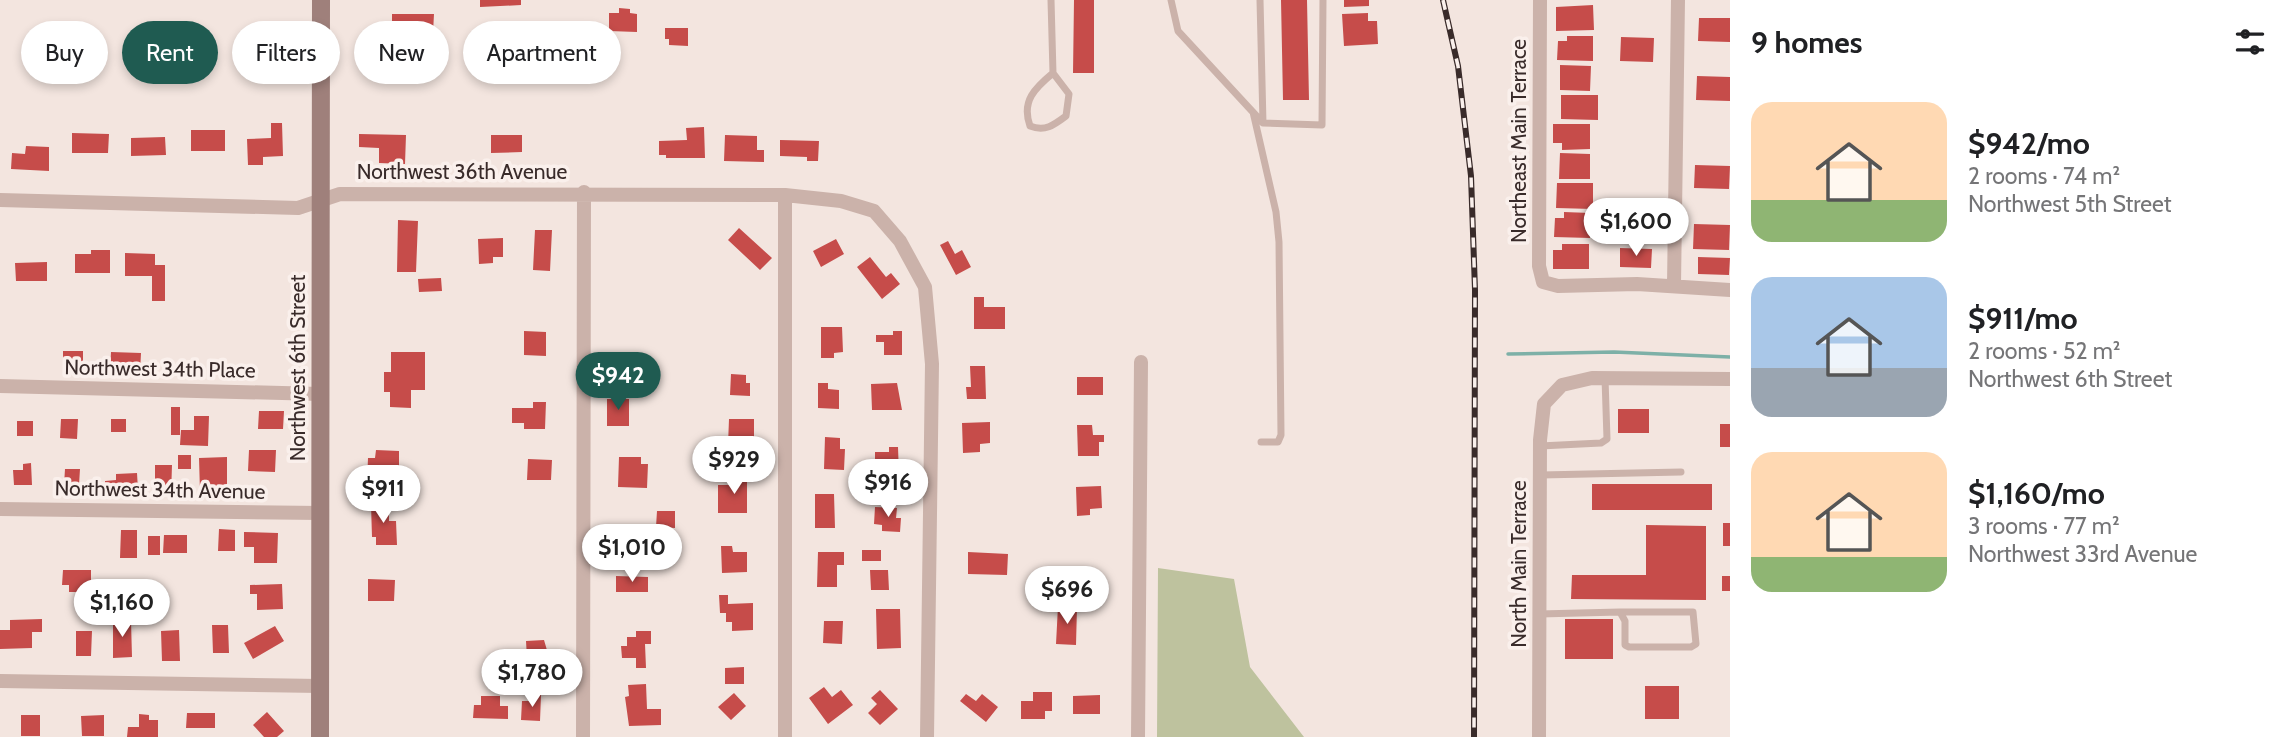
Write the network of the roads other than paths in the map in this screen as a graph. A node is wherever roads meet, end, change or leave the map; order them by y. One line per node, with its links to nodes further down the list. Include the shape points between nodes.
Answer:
1 (321, 0): 14 (main road, Northwest 6th Street)
2 (1051, 0): 8 (lane)
3 (1171, 0): 9 (lane, via 1178,31)
4 (1260, 0): 10 (lane)
5 (1324, 0): 10 (lane, via 1322,125)
6 (1540, 0): 15 (street, Northeast Main Terrace, via 1539,266 1543,282 1558,286)
7 (1678, 0): 15 (street)
8 (1053, 73): 8 (lane, via 1032,90 1025,113 1030,126 1040,130 1066,116 1069,94)
9 (1253, 113): 10 (lane); 22 (lane, via 1279,242 1281,435 1278,442)
10 (1263, 123)
11 (584, 192): 12 (street, Northwest 36th Avenue); 14 (street, Northwest 36th Avenue, via 340,194); 33 (street)
12 (785, 195): 34 (street); 35 (street, Northwest 36th Avenue, via 841,201 873,211 906,251 925,288 932,364)
13 (0, 200): 14 (street, Northwest 36th Avenue, via 298,208)
14 (320, 201): 21 (main road, Northwest 6th Street)
15 (1674, 285): 16 (street)
16 (1730, 290)
17 (1141, 362): 36 (street)
18 (1605, 378): 19 (street); 23 (street, North Main Terrace, via 1562,385 1552,395 1544,404); 23 (lane, via 1607,439)
19 (1730, 379)
20 (0, 386): 21 (street, Northwest 34th Place)
21 (320, 394): 27 (main road, Northwest 6th Street)
22 (1261, 442)
23 (1540, 446): 25 (street, North Main Terrace)
24 (1681, 472): 25 (lane)
25 (1540, 475): 29 (street, North Main Terrace)
26 (0, 509): 27 (street, Northwest 34th Avenue)
27 (320, 513): 31 (main road, Northwest 6th Street)
28 (1620, 612): 28 (lane, via 1629,647 1691,647 1696,643 1693,612); 29 (lane)
29 (1539, 614): 37 (street, North Main Terrace)
30 (0, 681): 31 (street)
31 (320, 685): 32 (main road, Northwest 6th Street)
32 (320, 737)
33 (583, 737)
34 (785, 737)
35 (927, 737)
36 (1138, 737)
37 (1539, 737)

